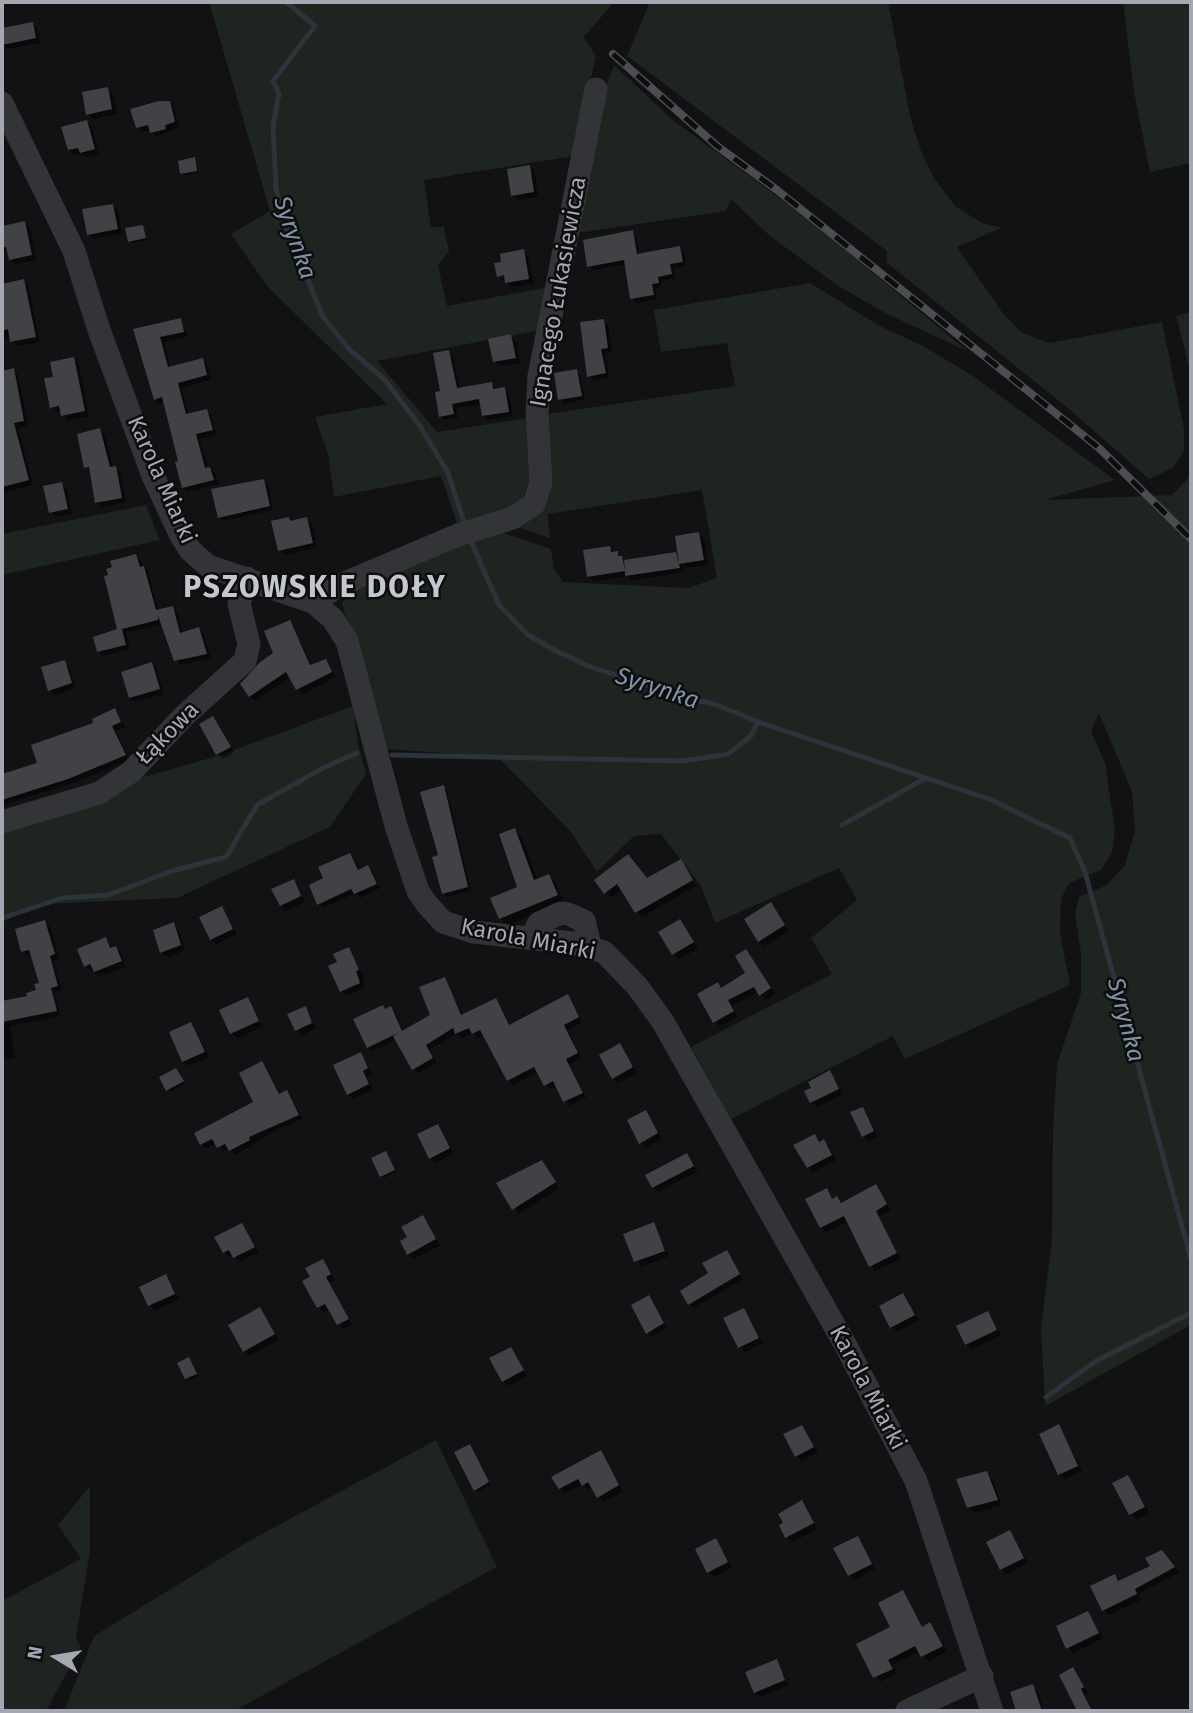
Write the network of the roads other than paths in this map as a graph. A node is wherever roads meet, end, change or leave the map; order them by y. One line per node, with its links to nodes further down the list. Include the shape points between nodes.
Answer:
1 (596, 89): 4 (street, Ignacego Łukasiewicza, via 540,376 539,493 525,512 342,584)
2 (2, 103): 3 (street, Karola Miarki, via 74,251 153,475 180,534 208,566)
3 (247, 578): 4 (street, Karola Miarki); 5 (street, Łąkowa, via 239,604 249,644 244,661 131,772 99,793)
4 (313, 601): 6 (street, Karola Miarki, via 346,641 396,825 422,897 436,916 474,932 604,952 623,969 663,1022 846,1346 916,1481)
5 (2, 822)
6 (982, 1676): 7 (street); 8 (street, Karola Miarki)
7 (907, 1711)
8 (992, 1711)

